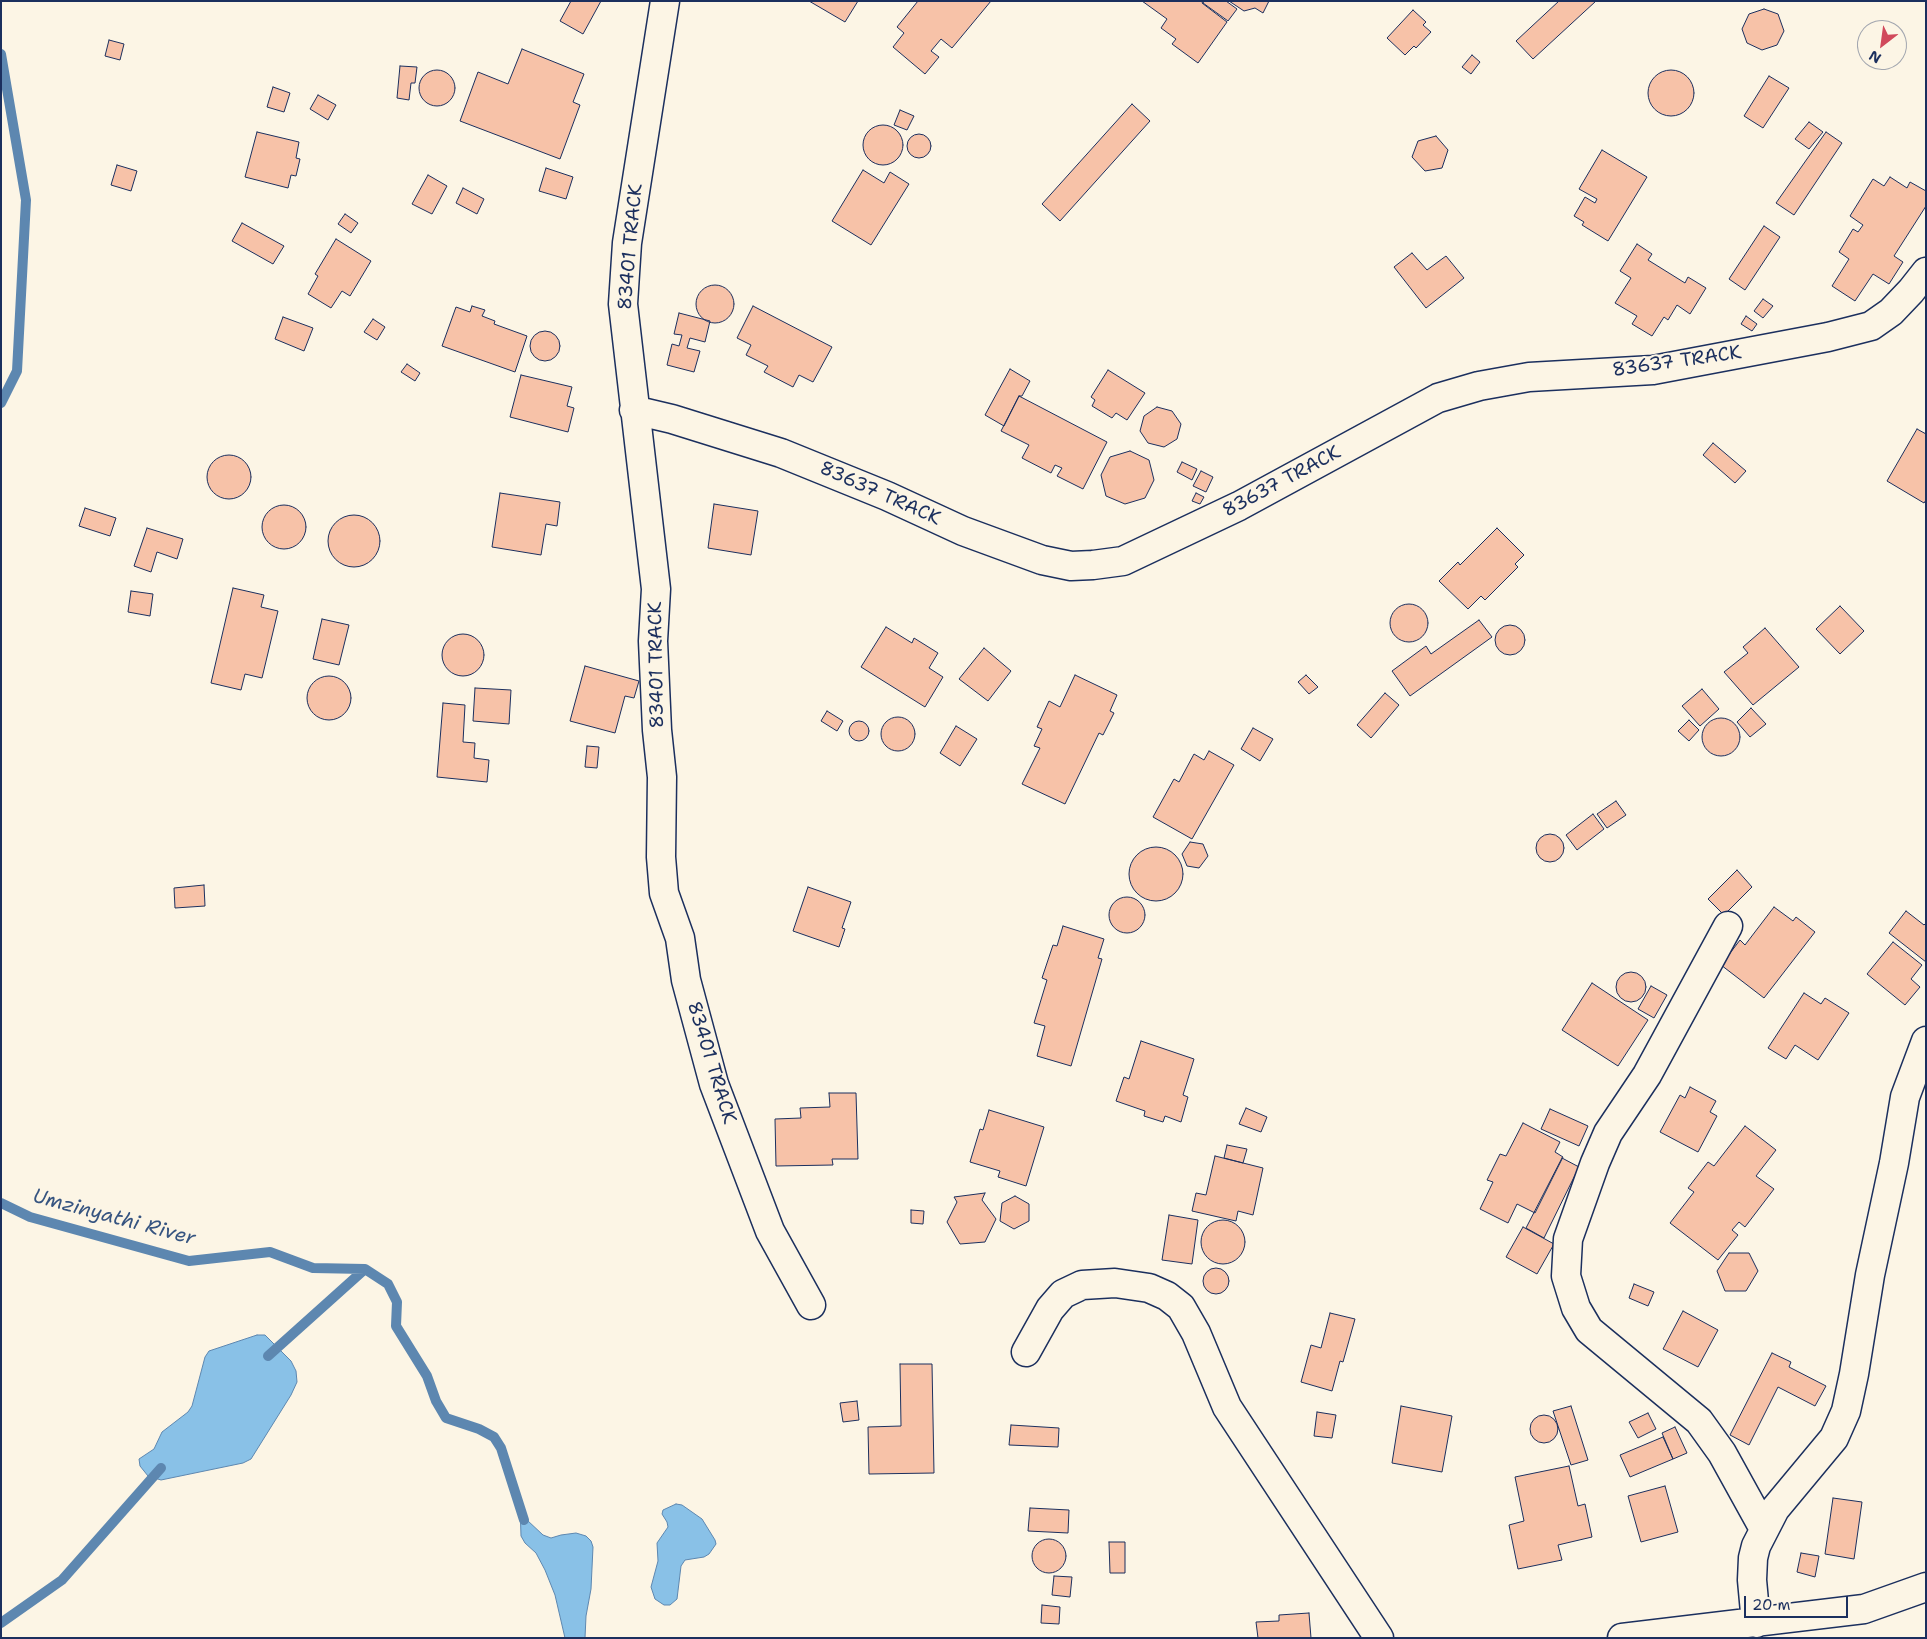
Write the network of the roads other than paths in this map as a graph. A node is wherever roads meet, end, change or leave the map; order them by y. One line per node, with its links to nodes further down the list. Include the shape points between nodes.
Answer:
1 (665, 1): 3 (street, 83401 TRACK, via 626,252 623,304)
2 (1926, 272): 3 (street, 83637 TRACK, via 1891,312 1871,326 1845,333 1653,370 1529,377 1478,386 1438,398 1239,506 1123,561 1093,565 1071,566 1042,560 963,531 781,453)
3 (634, 410): 6 (street, 83401 TRACK, via 656,589 653,641 662,776 660,857 664,893 680,938 686,980 714,1084 770,1231)
4 (1728, 926): 8 (street, via 1647,1075 1605,1141 1568,1239 1566,1276 1576,1308 1589,1330 1699,1421 1722,1453)
5 (1926, 1041): 8 (street, via 1905,1097 1846,1411 1834,1438 1775,1509)
6 (811, 1306)
7 (1026, 1352): 11 (street, via 1050,1309 1064,1294 1082,1285 1115,1283 1149,1288 1181,1307 1196,1333 1227,1407)
8 (1764, 1529): 10 (street, via 1753,1558)
9 (1926, 1587): 10 (street, via 1864,1610)
10 (1756, 1623): 12 (street)
11 (1379, 1638)
12 (1622, 1638)

